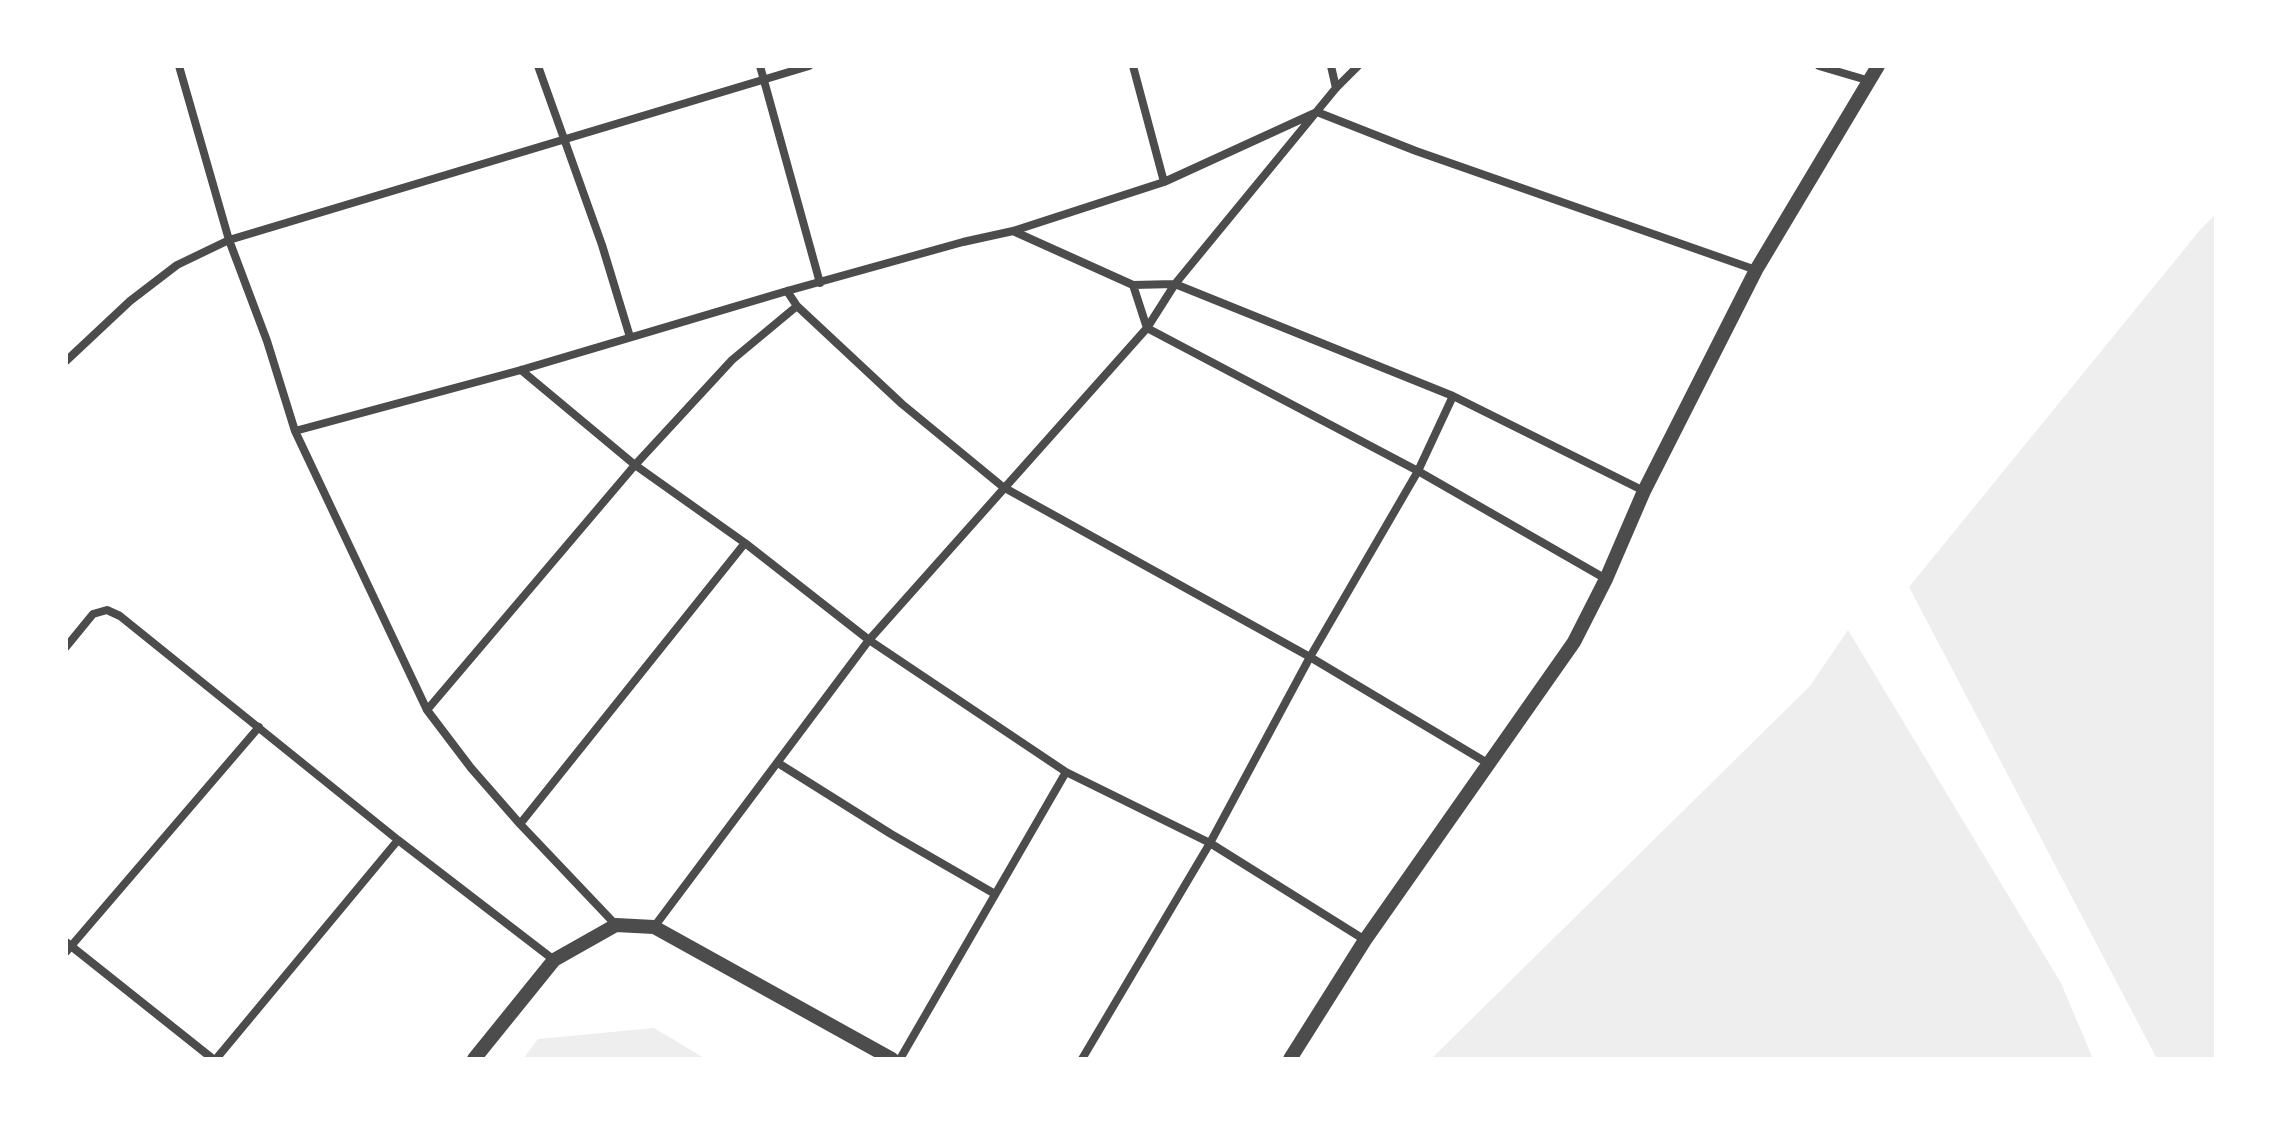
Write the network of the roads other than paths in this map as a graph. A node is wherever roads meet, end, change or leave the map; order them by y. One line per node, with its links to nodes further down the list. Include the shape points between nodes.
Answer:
1 (179, 66): 17 (street)
2 (538, 66): 14 (street)
3 (760, 66): 10 (street)
4 (809, 66): 10 (street)
5 (1133, 66): 15 (street)
6 (1331, 66): 12 (street)
7 (1358, 66): 12 (street)
8 (1819, 66): 11 (street)
9 (1878, 66): 11 (street)
10 (764, 79): 14 (street); 19 (street)
11 (1870, 81): 18 (street)
12 (1336, 88): 13 (street)
13 (1317, 112): 15 (street); 18 (street); 20 (street)
14 (563, 139): 17 (street); 25 (street)
15 (1164, 182): 16 (street)
16 (1013, 231): 19 (street); 21 (street)
17 (229, 240): 26 (street, via 177,265); 29 (street)
18 (1756, 270): 33 (street)
19 (820, 283): 22 (street)
20 (1175, 284): 21 (street); 24 (street); 28 (street)
21 (1133, 285): 24 (street)
22 (787, 291): 23 (street); 25 (street)
23 (797, 306): 30 (street, via 732,360); 32 (street, via 902,404)
24 (1147, 328): 31 (street); 32 (street)
25 (630, 337): 27 (street)
26 (66, 361)
27 (521, 370): 29 (street); 30 (street)
28 (1453, 396): 31 (street); 33 (street)
29 (295, 431): 39 (street)
30 (635, 465): 34 (street); 39 (street)
31 (1418, 471): 35 (street); 38 (street)
32 (1003, 487): 36 (street); 38 (street)
33 (1644, 491): 35 (street)
34 (745, 543): 36 (street); 44 (street)
35 (1606, 579): 42 (street, via 1574,642)
36 (869, 640): 41 (street); 43 (street)
37 (66, 647): 40 (street, via 93,614 107,610)
38 (1310, 657): 42 (street); 46 (street)
39 (427, 710): 44 (street)
40 (259, 727): 45 (street); 51 (street)
41 (778, 763): 47 (street); 49 (street)
42 (1489, 764): 50 (street)
43 (1066, 772): 46 (street); 47 (street)
44 (520, 824): 48 (street)
45 (398, 840): 52 (street); 53 (street)
46 (1210, 843): 50 (street); 57 (street)
47 (995, 894): 56 (street)
48 (616, 925): 49 (street); 52 (street)
49 (654, 927): 55 (street)
50 (1365, 940): 58 (street)
51 (67, 947): 53 (street)
52 (554, 960): 54 (street)
53 (214, 1059)
54 (474, 1059)
55 (892, 1059)
56 (900, 1059)
57 (1082, 1059)
58 (1290, 1059)

